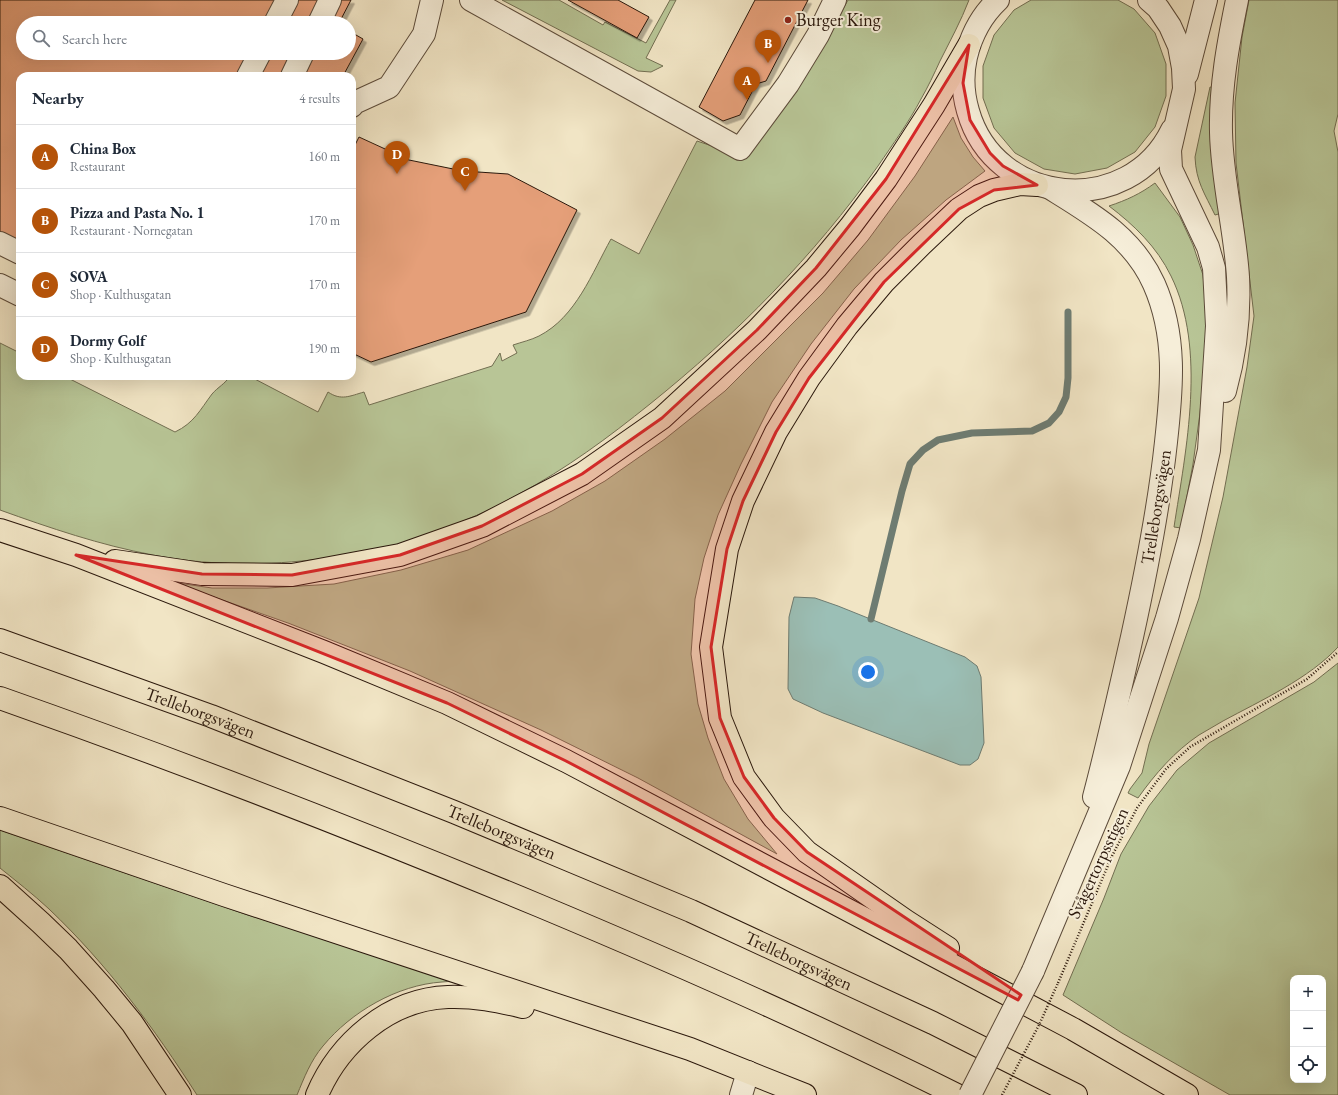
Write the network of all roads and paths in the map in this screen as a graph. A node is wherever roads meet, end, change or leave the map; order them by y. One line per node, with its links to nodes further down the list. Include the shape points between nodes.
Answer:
1 (287, 0): 11 (street)
2 (330, 0): 12 (street)
3 (432, 0): 19 (street, via 424,34 389,86)
4 (471, 0): 5 (street, via 740,149 788,84 818,35)
5 (835, 0)
6 (998, 0): 10 (street)
7 (1149, 0): 18 (street, via 1170,26 1179,46)
8 (1206, 0): 18 (street)
9 (1237, 0): 26 (street, via 1222,89 1221,133 1238,278 1238,309 1229,378)
10 (983, 10): 13 (street)
11 (279, 16)
12 (322, 16)
13 (969, 45): 21 (street, via 963,83 970,120 994,157 1020,177); 28 (highway, via 886,179 816,268 757,330 662,418 582,474 482,526 400,555 292,575 202,574)
14 (256, 60): 16 (street)
15 (300, 60): 17 (street)
16 (250, 72)
17 (294, 72)
18 (1184, 89): 20 (street)
19 (356, 102)
20 (1177, 120): 21 (street, via 1160,150 1143,166 1119,182 1085,190 1067,191); 26 (street, Trelleborgsvägen, via 1170,150 1171,169 1208,247 1214,268 1218,326)
21 (1043, 186): 33 (street, Trelleborgsvägen, via 1107,225 1142,262 1164,309 1170,340 1170,398 1160,494 1146,572 1106,753); 35 (highway, via 1020,184 994,190 959,209 880,287 847,326 809,378 776,432 743,501 727,549 711,647 720,718 744,777 774,818 807,852 906,921)
22 (0, 243): 23 (street)
23 (16, 251)
24 (0, 285): 25 (street)
25 (16, 294)
26 (1209, 450): 33 (street, Trelleborgsvägen, via 1185,553 1144,692 1119,766)
27 (0, 530): 28 (highway)
28 (76, 555): 35 (highway, via 447,703 566,761)
29 (0, 640): 45 (highway, Trelleborgsvägen, via 211,716 454,812 676,905 933,1023)
30 (1338, 652): 44 (path, Svågertorpsstigen, bridge, via 1307,679 1190,747 1166,769 1137,808 1112,856 1039,1025)
31 (0, 698): 42 (highway, via 120,740 426,859 672,962)
32 (0, 818): 36 (highway)
33 (1075, 869): 43 (street, Trelleborgsvägen, bridge, via 1033,971)
34 (0, 886): 38 (highway, via 42,923 104,989 132,1023)
35 (1073, 1029): 46 (highway)
36 (690, 1049): 37 (highway); 39 (highway, via 499,1001 446,997 424,1000 404,1007 369,1026 331,1067)
37 (748, 1072): 40 (street); 41 (highway)
38 (180, 1095)
39 (317, 1095)
40 (741, 1095)
41 (805, 1095)
42 (958, 1095)
43 (970, 1095)
44 (1002, 1095)
45 (1076, 1095)
46 (1187, 1095)

